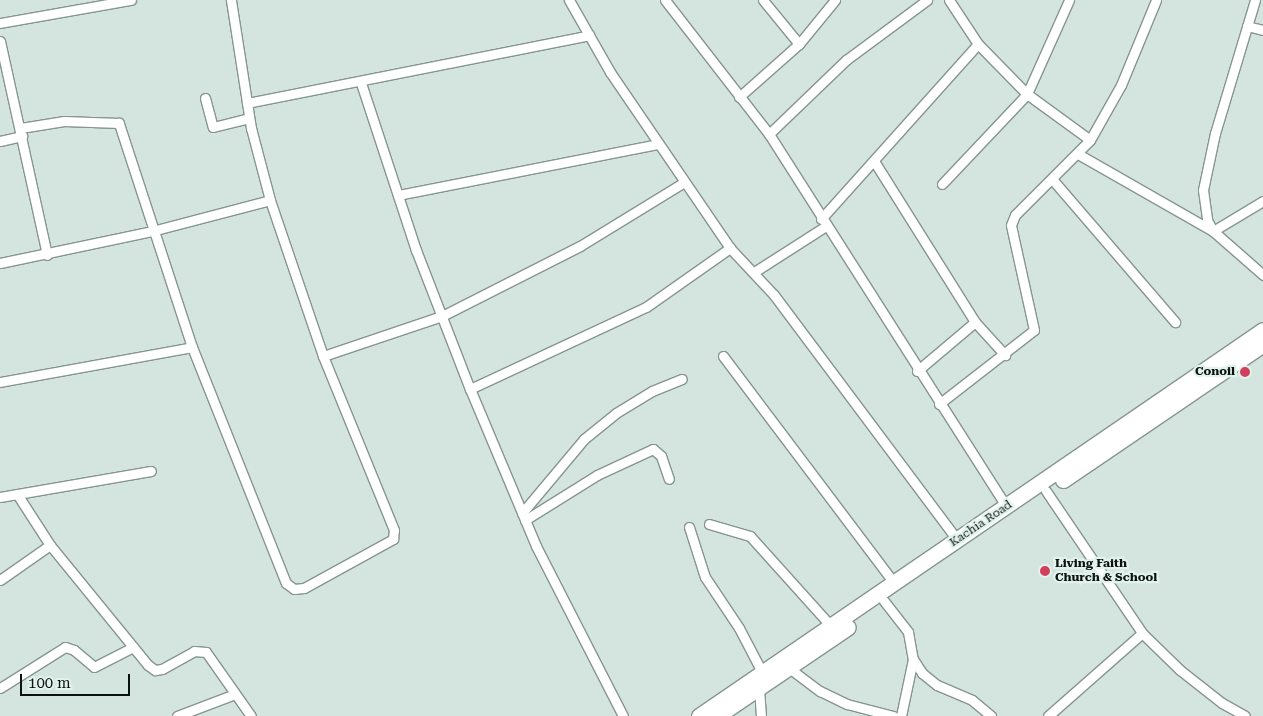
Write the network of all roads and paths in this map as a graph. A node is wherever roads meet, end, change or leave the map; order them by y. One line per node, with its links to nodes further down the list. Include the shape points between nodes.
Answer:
1 (132, 0): 12 (street)
2 (231, 0): 23 (street)
3 (569, 0): 15 (street)
4 (665, 0): 21 (street)
5 (835, 0): 17 (street)
6 (927, 0): 26 (street, via 846,60)
7 (949, 0): 18 (street)
8 (1069, 0): 20 (street)
9 (1156, 0): 27 (street, via 1121,85)
10 (1254, 0): 13 (street)
11 (767, 2): 17 (street)
12 (0, 23)
13 (1247, 26): 14 (street); 40 (street, via 1215,133 1203,190 1207,220)
14 (1263, 30)
15 (589, 35): 19 (street); 29 (street)
16 (0, 41): 25 (street)
17 (799, 44): 21 (street)
18 (978, 44): 20 (street); 31 (street)
19 (361, 82): 23 (street); 35 (street)
20 (1027, 94): 27 (street); 34 (street)
21 (740, 97): 26 (street)
22 (205, 98): 24 (street, via 213,127)
23 (247, 103): 24 (street)
24 (249, 118): 36 (street)
25 (22, 132): 28 (street); 39 (street, via 64,121 119,123); 42 (street)
26 (769, 134): 38 (street)
27 (1090, 140): 30 (street)
28 (0, 141)
29 (658, 144): 33 (street); 35 (street)
30 (1078, 154): 32 (street); 40 (street)
31 (874, 161): 38 (street); 47 (street)
32 (1052, 179): 48 (street); 52 (street, via 1015,215 1011,225 1034,330)
33 (683, 183): 41 (street); 46 (street, via 580,246)
34 (942, 184)
35 (398, 195): 46 (street)
36 (270, 200): 39 (street); 53 (street)
37 (1263, 201): 40 (street)
38 (823, 222): 44 (street); 55 (street)
39 (152, 231): 42 (street); 51 (street)
40 (1213, 231): 45 (street)
41 (730, 248): 44 (street); 58 (street, via 646,307)
42 (47, 255): 43 (street)
43 (0, 263)
44 (754, 272): 69 (street, via 857,403)
45 (1263, 275)
46 (442, 316): 53 (street); 58 (street)
47 (976, 322): 52 (street); 55 (street)
48 (1175, 322)
49 (1263, 330): 65 (highway, Kachia Road)
50 (1263, 344): 62 (highway, Kachia Road)
51 (192, 347): 53 (street, via 286,583 294,589 304,588 393,539 394,530); 57 (street)
52 (1005, 355): 59 (street)
53 (323, 356)
54 (723, 356): 72 (street)
55 (917, 371): 59 (street)
56 (682, 379): 66 (street, via 652,391 616,412 584,439)
57 (0, 382)
58 (470, 389): 66 (street)
59 (939, 404): 65 (street)
60 (151, 471): 63 (street)
61 (669, 479): 66 (street, via 660,456 653,449 597,475)
62 (1046, 491): 73 (highway, Kachia Road); 75 (street)
63 (18, 494): 64 (street); 70 (street)
64 (0, 497)
65 (1006, 506): 69 (highway, Kachia Road)
66 (523, 517): 85 (street)
67 (709, 524): 74 (street, via 750,536)
68 (689, 527): 79 (street, via 705,576 739,628)
69 (957, 540): 72 (highway, Kachia Road)
70 (50, 545): 71 (street); 76 (street)
71 (0, 580)
72 (894, 583): 74 (highway, Kachia Road)
73 (884, 601): 77 (street, via 908,632); 78 (highway, Kachia Road)
74 (831, 626): 79 (highway, Kachia Road)
75 (1142, 633): 92 (street); 93 (street, via 1188,676 1222,703)
76 (133, 647): 80 (street, via 94,667 74,650 65,647); 82 (street, via 155,670 194,651 206,652)
77 (913, 659): 90 (street); 91 (street, via 922,673 937,685 959,693)
78 (789, 668): 81 (highway, Kachia Road); 89 (street, via 820,691 847,704)
79 (762, 672): 86 (highway, Kachia Road)
80 (0, 688)
81 (759, 688): 87 (highway, Kachia Road); 88 (street)
82 (235, 694): 83 (street); 84 (street)
83 (177, 716)
84 (251, 716)
85 (623, 716)
86 (699, 716)
87 (717, 716)
88 (761, 716)
89 (893, 716)
90 (901, 716)
91 (991, 716)
92 (1048, 716)
93 (1245, 716)

